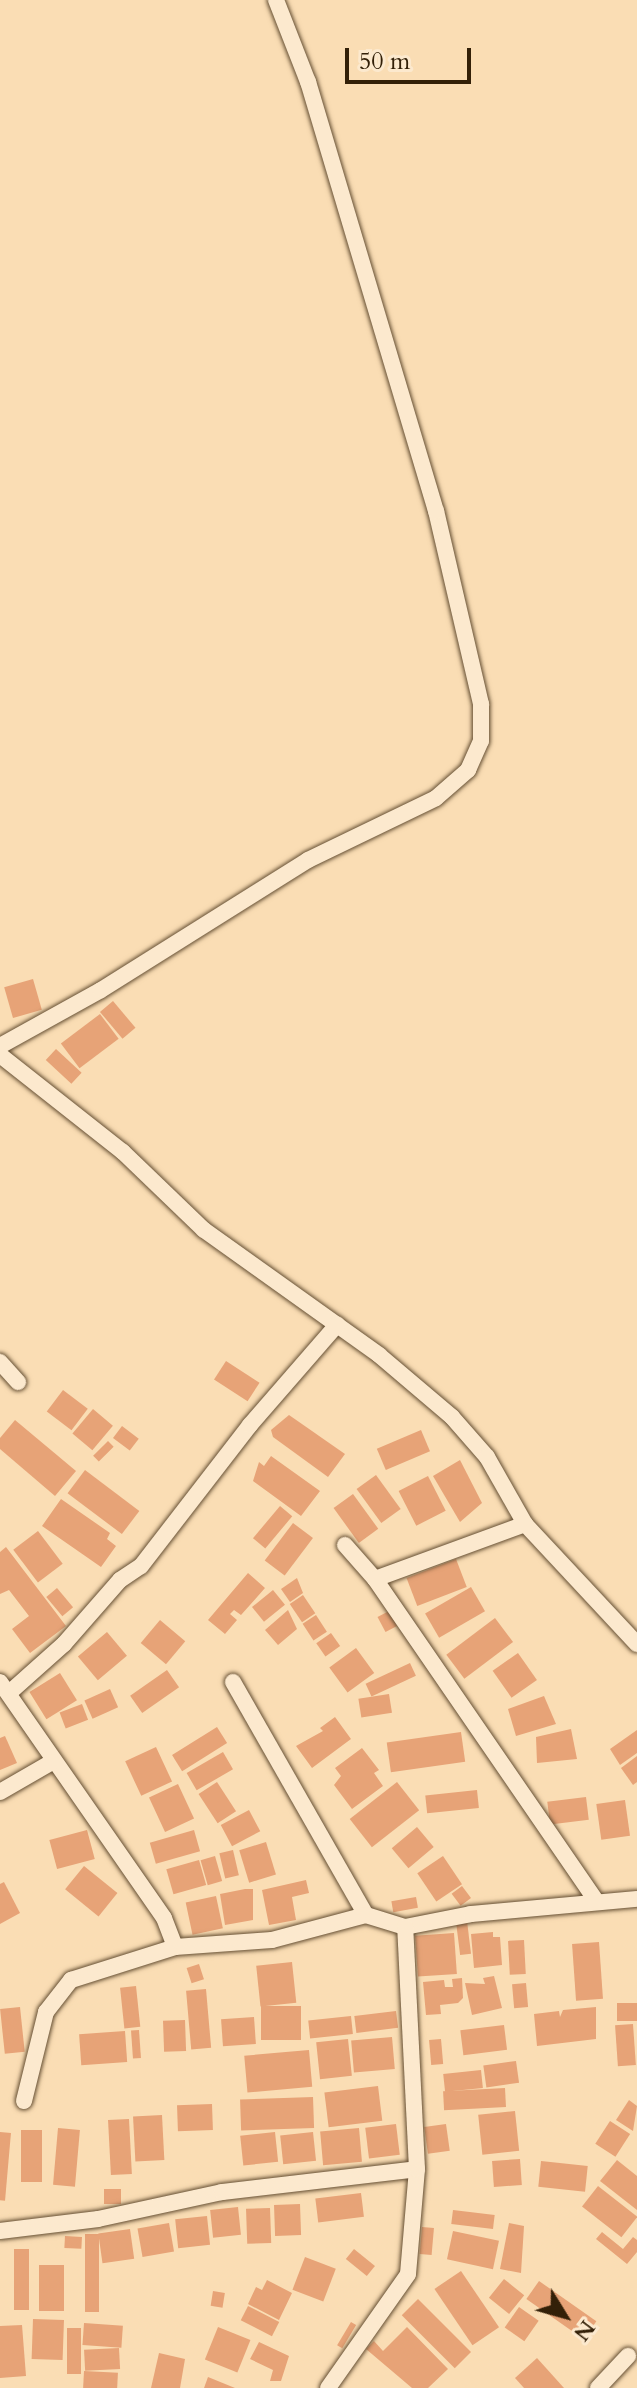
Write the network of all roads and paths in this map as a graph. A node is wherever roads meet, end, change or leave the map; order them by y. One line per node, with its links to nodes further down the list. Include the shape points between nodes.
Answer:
1 (276, 0): 2 (street, via 308,82 436,511 481,704 481,741 468,770 436,798 308,860 101,990)
2 (0, 1046)
3 (0, 1055): 4 (street, via 112,1143 204,1230)
4 (337, 1325): 7 (street, via 452,1417 487,1457); 12 (street, via 250,1425 141,1566 120,1580 64,1644)
5 (0, 1362): 6 (street)
6 (18, 1382)
7 (525, 1524): 9 (street); 10 (street)
8 (345, 1545): 9 (street)
9 (375, 1579): 16 (street)
10 (637, 1644)
11 (233, 1682): 17 (street)
12 (5, 1688): 13 (street)
13 (52, 1762): 14 (street); 19 (street, via 164,1918)
14 (0, 1792)
15 (637, 1899): 16 (street)
16 (596, 1901): 18 (street)
17 (366, 1915): 18 (street); 19 (street, via 272,1940)
18 (405, 1927): 21 (street)
19 (175, 1947): 20 (street, via 71,1980 55,1994)
20 (24, 2101)
21 (417, 2169): 22 (street, via 222,2192 98,2219); 24 (street, via 408,2274)
22 (0, 2231)
23 (628, 2356): 25 (street)
24 (328, 2388)
25 (598, 2388)

